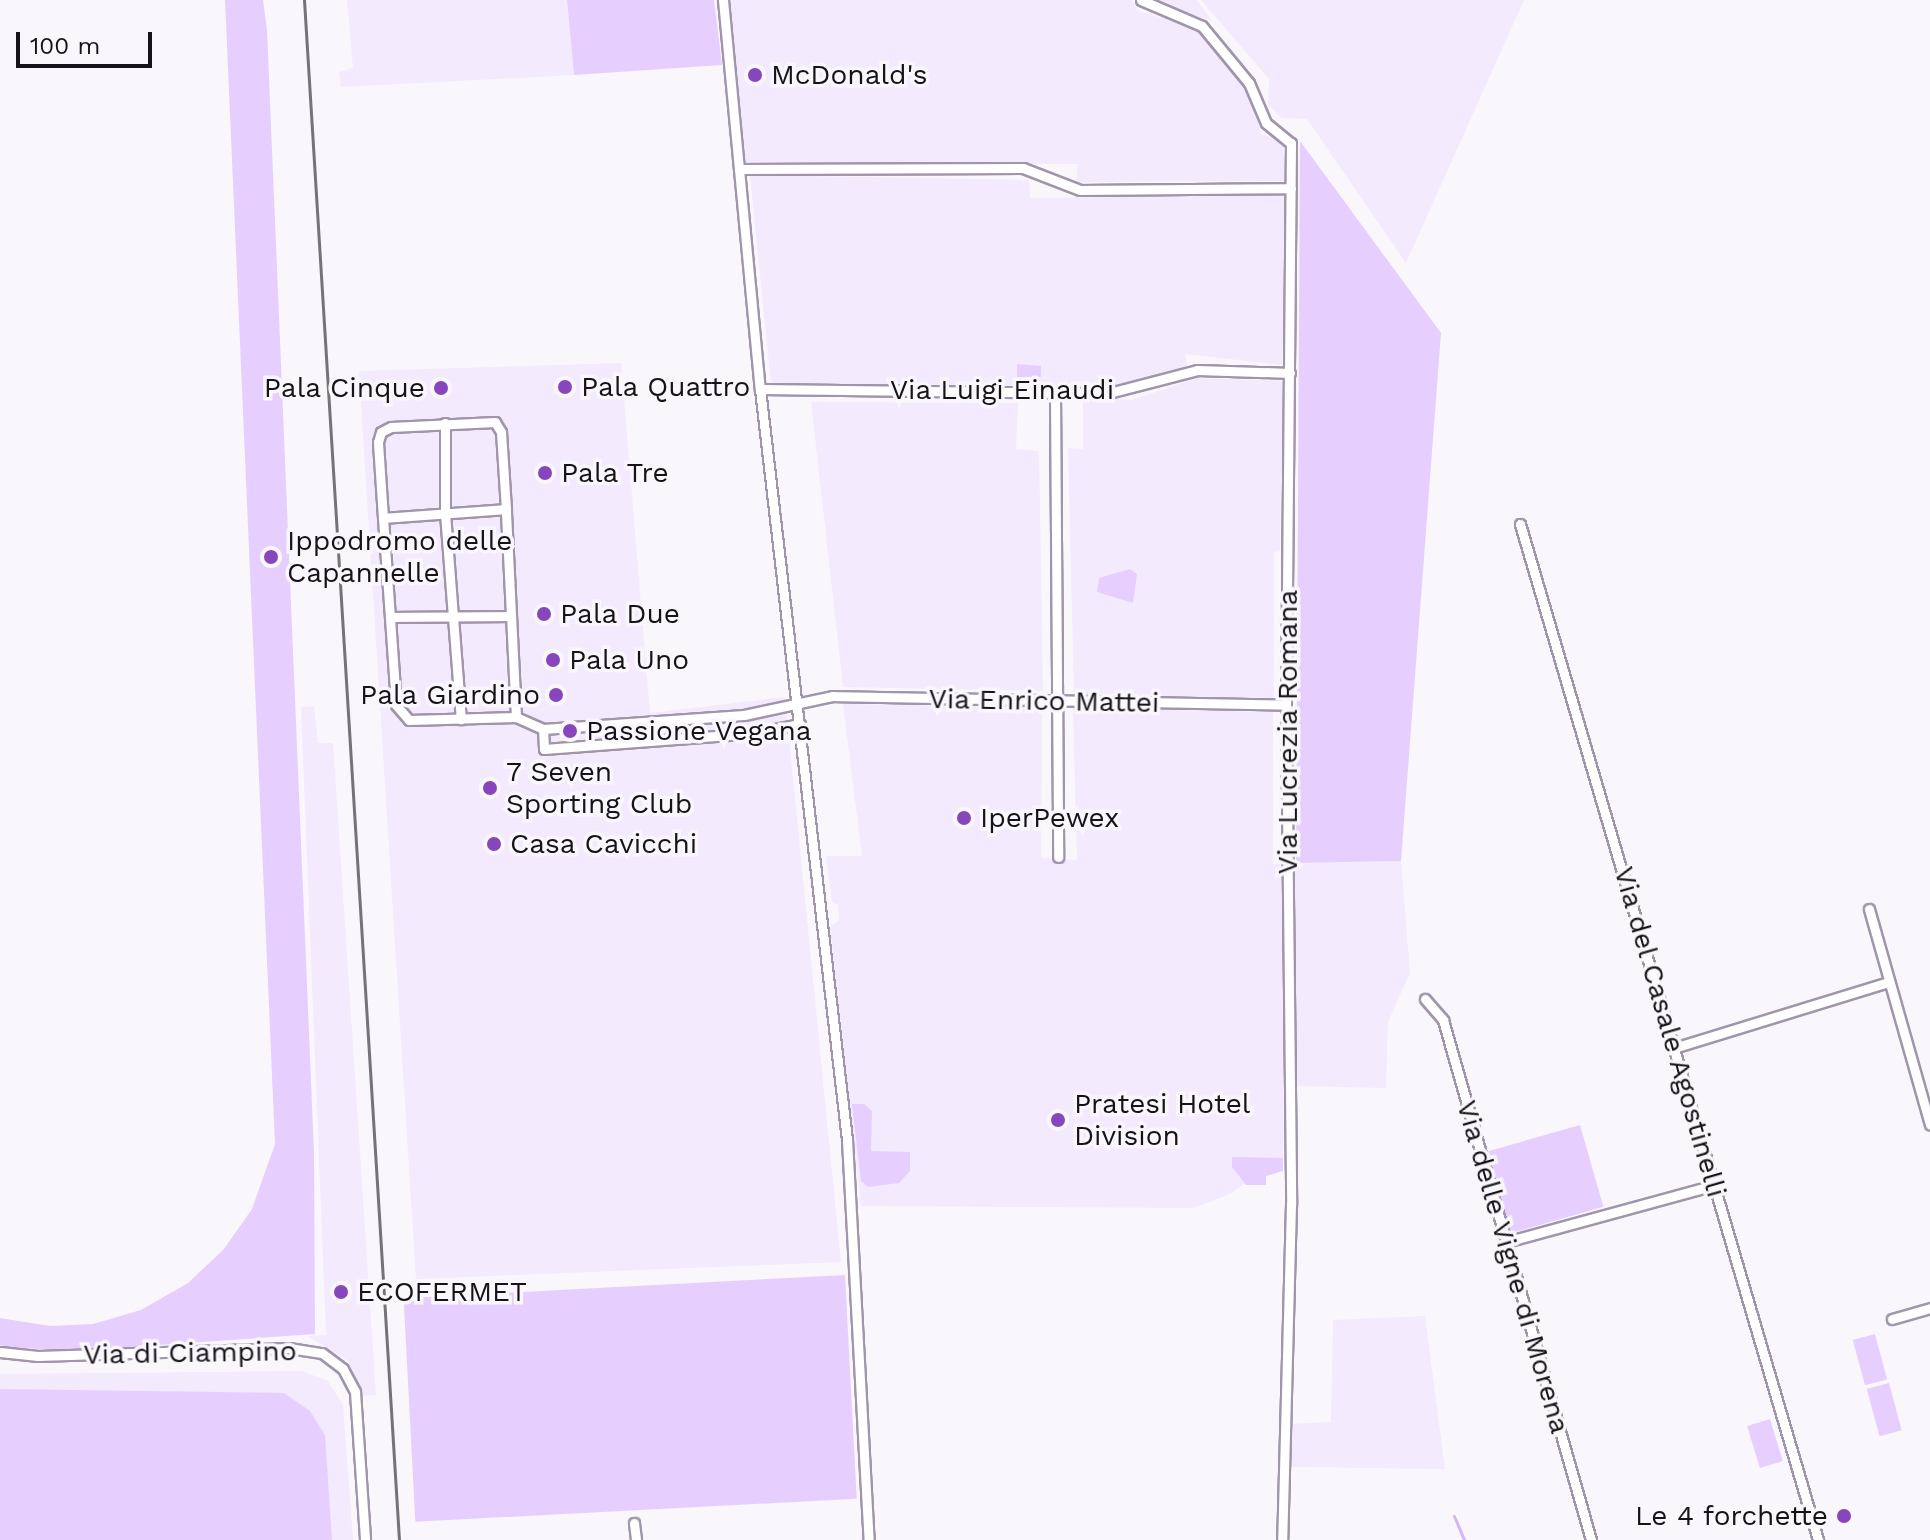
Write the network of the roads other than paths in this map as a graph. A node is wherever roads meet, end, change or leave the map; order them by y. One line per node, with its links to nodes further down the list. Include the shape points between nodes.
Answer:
1 (723, 0): 3 (street)
2 (1141, 0): 4 (street, Via Lucrezia Romana, via 1199,23 1247,80 1266,123 1291,140)
3 (739, 169): 4 (street, via 1023,168 1080,190); 6 (street)
4 (1291, 188): 5 (street, Via Lucrezia Romana)
5 (1290, 373): 7 (street, Via Luigi Einaudi, via 1202,370 1119,392); 18 (street, Via Lucrezia Romana)
6 (760, 389): 7 (street, Via Luigi Einaudi); 16 (street)
7 (1055, 393): 17 (street)
8 (445, 423): 9 (street, via 488,420 499,426); 10 (street); 11 (street, via 381,432)
9 (506, 509): 10 (street); 14 (street)
10 (445, 513): 11 (street); 13 (street)
11 (383, 518): 15 (street)
12 (1520, 524): 27 (street, Via del Casale Agostinelli)
13 (453, 616): 14 (street); 15 (street); 20 (street)
14 (511, 616): 19 (street)
15 (390, 617): 20 (street, via 400,713 413,721)
16 (800, 702): 17 (street, Via Enrico Mattei, via 843,696); 21 (street); 22 (street, Via Enrico Mattei, via 744,715)
17 (1056, 702): 18 (street, Via Enrico Mattei); 23 (street)
18 (1286, 705): 38 (street, Via Lucrezia Romana, via 1291,1204)
19 (516, 717): 20 (street); 22 (street)
20 (461, 719)
21 (800, 724): 22 (street, via 755,733 544,749); 37 (street, via 847,1140)
22 (543, 729)
23 (1058, 857)
24 (1869, 909): 25 (street)
25 (1889, 982): 27 (street); 28 (street)
26 (1425, 999): 30 (street, Via delle Vigne di Morena, via 1442,1017)
27 (1674, 1048): 29 (street, Via del Casale Agostinelli)
28 (1930, 1125)
29 (1714, 1185): 30 (street); 40 (street, Via del Casale Agostinelli)
30 (1506, 1242): 39 (street, Via delle Vigne di Morena)
31 (1930, 1308): 32 (street)
32 (1892, 1319)
33 (0, 1352): 35 (street, Via di Ciampino, via 38,1356 294,1348 322,1353 343,1369 355,1392)
34 (634, 1523): 36 (street)
35 (365, 1540)
36 (636, 1540)
37 (869, 1540)
38 (1282, 1540)
39 (1591, 1540)
40 (1818, 1540)

